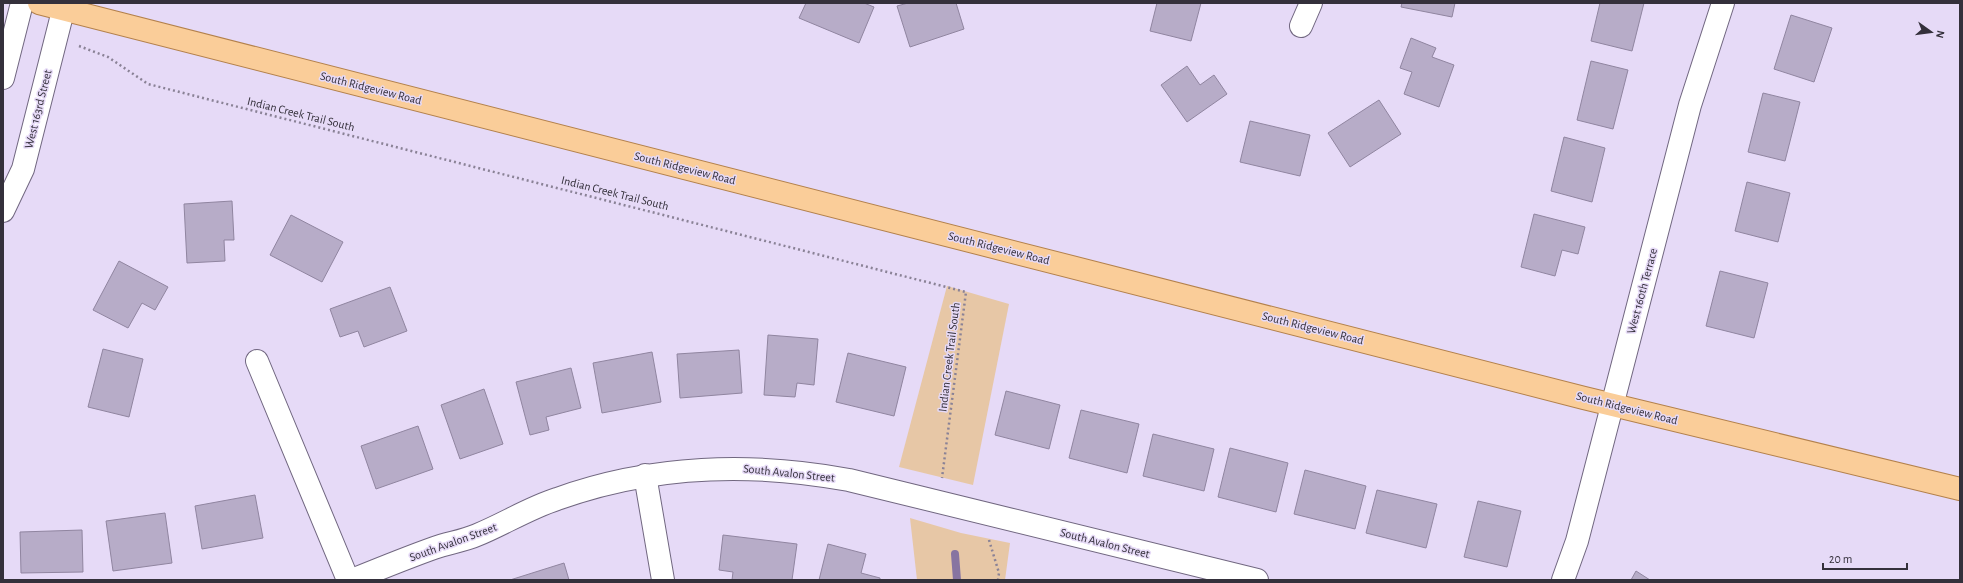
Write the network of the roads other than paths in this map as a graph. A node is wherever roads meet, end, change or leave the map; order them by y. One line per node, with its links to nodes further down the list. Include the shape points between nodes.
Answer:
1 (22, 3): 7 (street)
2 (39, 3): 5 (main road, South Ridgeview Road)
3 (1311, 3): 6 (street)
4 (1724, 3): 10 (street, West 160th Terrace, via 1690,105)
5 (64, 6): 8 (street, West 163rd Street, via 23,169); 10 (main road, South Ridgeview Road)
6 (1301, 26)
7 (3, 78)
8 (3, 211)
9 (257, 361): 13 (street)
10 (1612, 404): 12 (main road, South Ridgeview Road); 17 (street, West 160th Terrace, via 1577,541)
11 (645, 475): 14 (street, South Avalon Street, via 556,499 476,535 434,548); 15 (street); 16 (street, South Avalon Street, via 716,468 812,473)
12 (1960, 489)
13 (348, 580)
14 (352, 580)
15 (663, 580)
16 (1256, 580)
17 (1563, 580)

